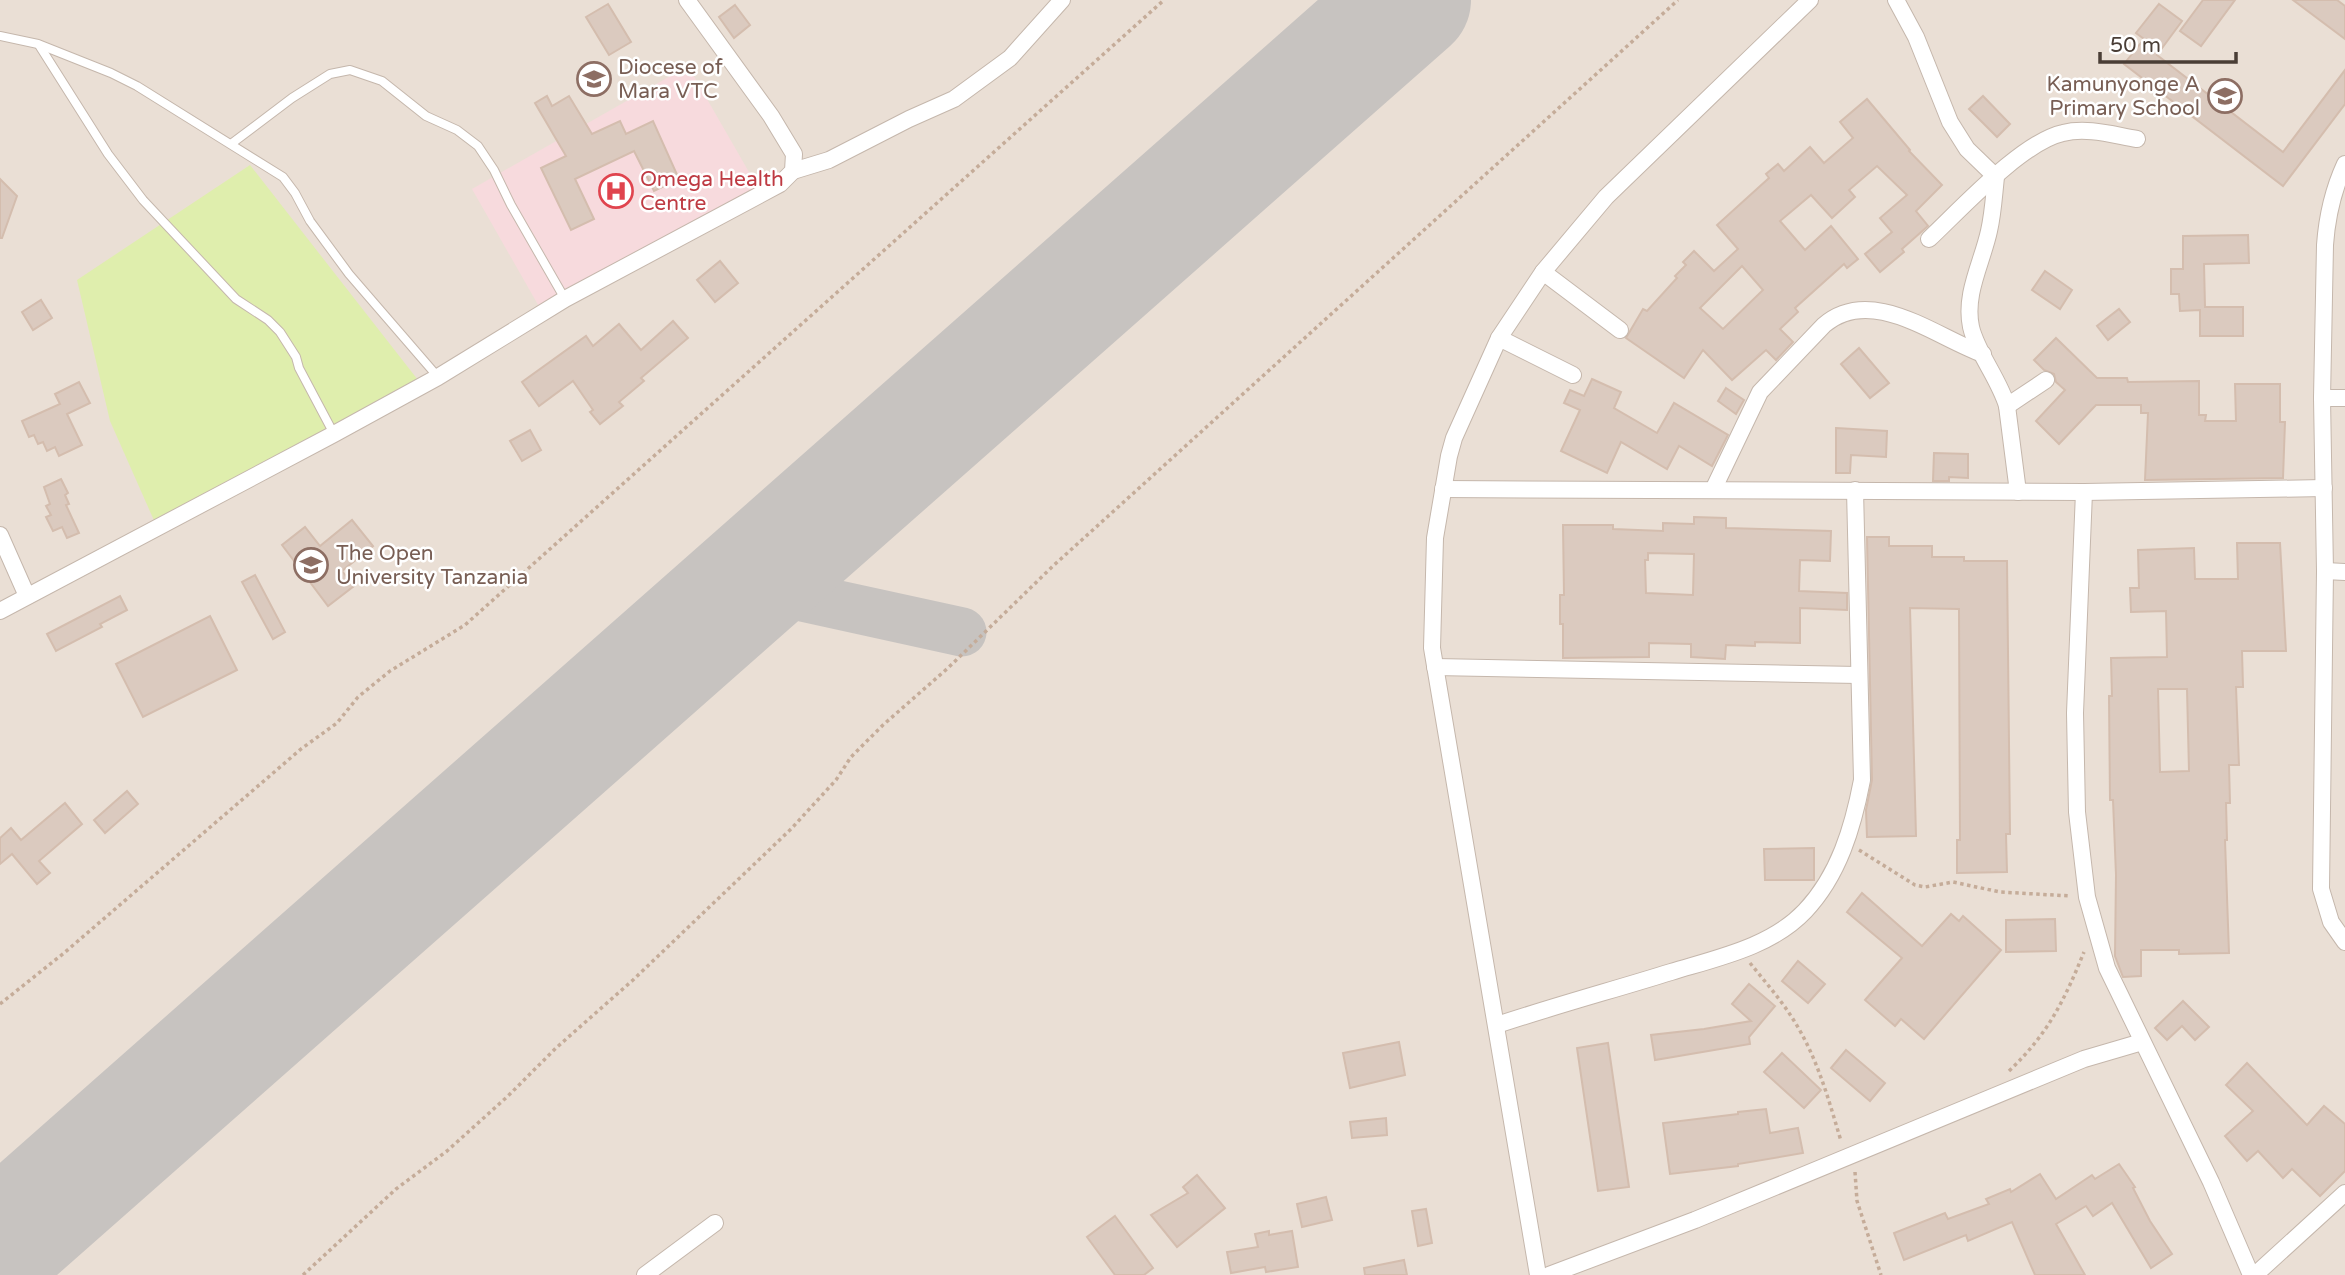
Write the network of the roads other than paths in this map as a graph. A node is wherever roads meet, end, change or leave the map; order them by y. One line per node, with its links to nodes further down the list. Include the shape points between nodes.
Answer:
1 (687, 0): 10 (street, via 771,116 794,154)
2 (1062, 0): 10 (street, via 1010,58 954,100 829,160)
3 (1810, 0): 13 (street, via 1606,197)
4 (1896, 0): 11 (street, via 1950,122 1967,149)
5 (0, 36): 6 (lane)
6 (38, 44): 8 (lane, via 137,86); 24 (lane, via 101,144 143,200 236,299 280,331)
7 (2137, 139): 11 (street, via 2089,131 2062,133 2042,142)
8 (231, 144): 14 (lane, via 330,74 350,71 382,81 426,116 478,146); 19 (lane, via 283,177 349,274)
9 (2345, 164): 21 (street, via 2327,220)
10 (793, 171): 14 (street, via 780,184)
11 (1996, 177): 12 (street); 17 (street, via 1970,315)
12 (1929, 239)
13 (1543, 272): 15 (street); 16 (street)
14 (565, 299): 19 (street)
15 (1620, 330)
16 (1499, 338): 18 (street); 26 (street, via 1454,438)
17 (1983, 354): 23 (street); 27 (street, via 1894,314 1858,310 1835,316 1760,392)
18 (1573, 375)
19 (438, 377): 24 (street)
20 (2046, 380): 23 (street)
21 (2322, 398): 22 (street); 25 (street)
22 (2345, 398)
23 (2007, 406): 29 (street)
24 (334, 434): 34 (street)
25 (2324, 488): 30 (street); 32 (street)
26 (1443, 489): 27 (street); 36 (street, via 1432,583)
27 (1713, 490): 28 (street)
28 (1855, 490): 29 (street); 37 (street)
29 (2018, 492): 30 (street)
30 (2084, 492): 40 (street, via 2075,713 2077,812 2087,897 2107,968)
31 (0, 535): 34 (street)
32 (2325, 571): 33 (street); 38 (street, via 2321,889 2331,922)
33 (2345, 572)
34 (27, 596): 35 (street)
35 (0, 611)
36 (1435, 667): 37 (street); 39 (street)
37 (1858, 675): 39 (street, via 1862,780 1853,825 1831,876 1805,911 1778,932 1740,951)
38 (2345, 942)
39 (1497, 1025): 44 (street)
40 (2142, 1042): 45 (street, via 2084,1059 1695,1220); 46 (street)
41 (2345, 1194): 46 (street)
42 (715, 1223): 43 (street)
43 (645, 1275)
44 (1538, 1275)
45 (1549, 1275)
46 (2253, 1275)

